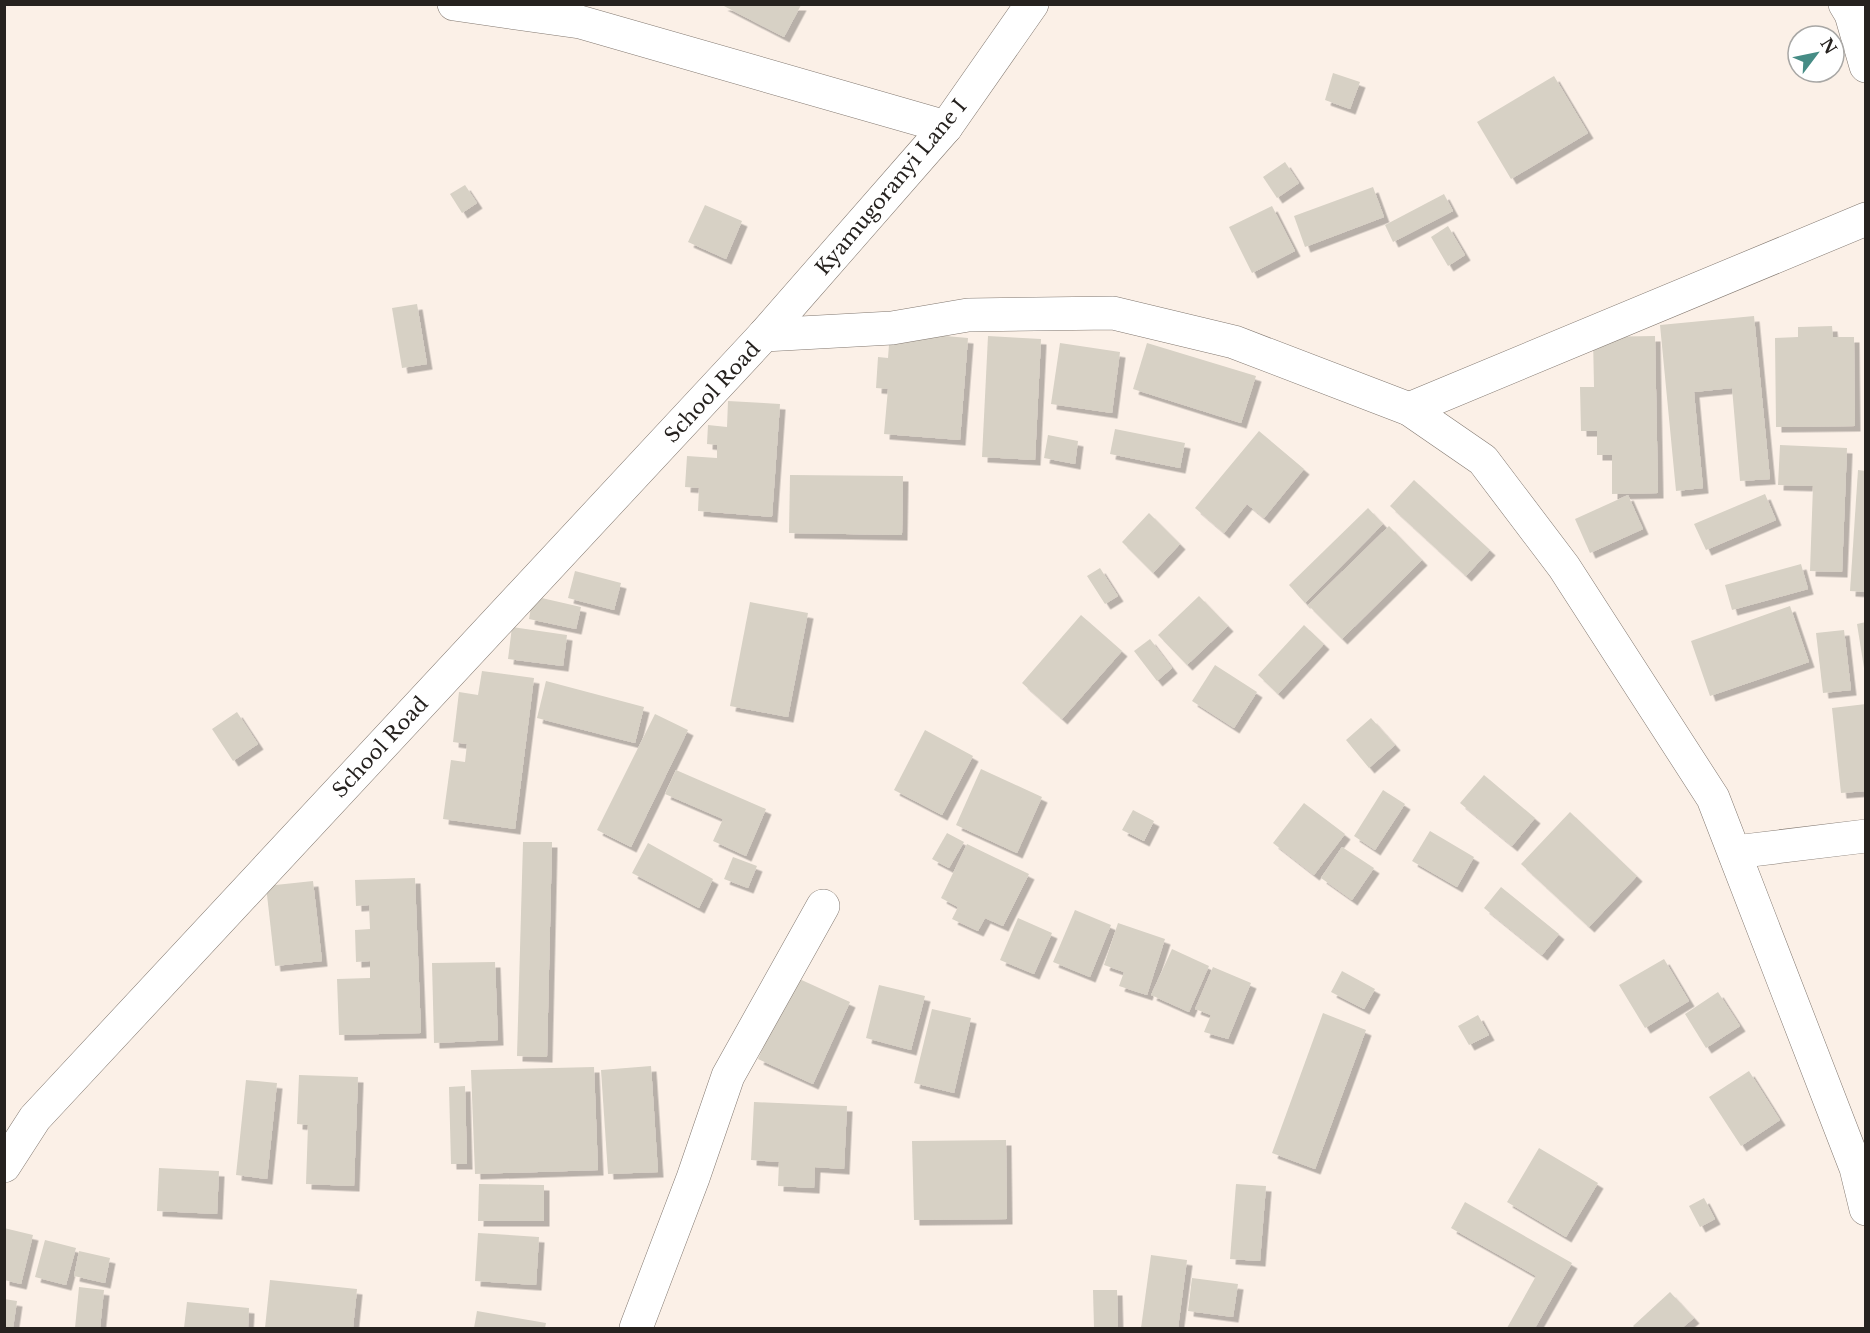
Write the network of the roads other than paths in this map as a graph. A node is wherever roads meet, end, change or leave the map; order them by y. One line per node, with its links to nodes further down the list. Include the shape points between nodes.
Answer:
1 (454, 4): 5 (street, via 580,22)
2 (1032, 4): 5 (street, Kyamugoranyi Lane I)
3 (1845, 4): 4 (street)
4 (1866, 66)
5 (946, 127): 7 (street, Kyamugoranyi Lane I)
6 (1866, 219): 8 (street)
7 (764, 335): 8 (street, via 891,328 968,315 1113,313 1234,342); 12 (street, School Road, via 35,1118)
8 (1409, 409): 10 (street, via 1483,460 1564,567 1713,798)
9 (1866, 836): 10 (street)
10 (1734, 852): 13 (street, via 1856,1168)
11 (823, 906): 14 (street, via 728,1076)
12 (4, 1166)
13 (1866, 1209)
14 (636, 1329)

